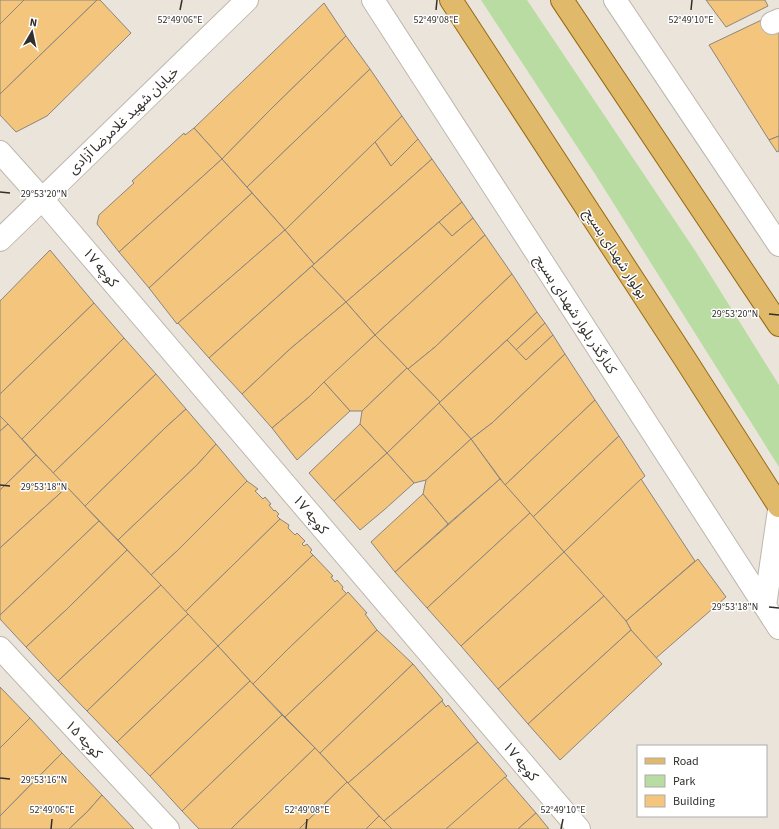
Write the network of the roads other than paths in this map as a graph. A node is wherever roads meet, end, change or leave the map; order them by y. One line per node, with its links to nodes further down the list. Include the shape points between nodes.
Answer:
1 (247, 0): 7 (street, خیابان شهید غلامرضا آزادی)
2 (373, 0): 13 (street, کنارگذر بلوار شهدای بسیج)
3 (451, 0): 11 (main road, بولوار شهدای بسیج)
4 (562, 0): 10 (main road)
5 (615, 0): 9 (street)
6 (0, 152): 7 (street, کوچه ۱۷)
7 (42, 199): 8 (street, خیابان شهید غلامرضا آزادی); 17 (street, کوچه ۱۷)
8 (0, 240)
9 (779, 245)
10 (779, 325)
11 (779, 506)
12 (779, 510): 13 (street)
13 (765, 606): 14 (street, کنارگذر بلوار شهدای بسیج)
14 (779, 628)
15 (0, 648): 16 (street, کوچه ۱۵)
16 (168, 829)
17 (579, 829)

